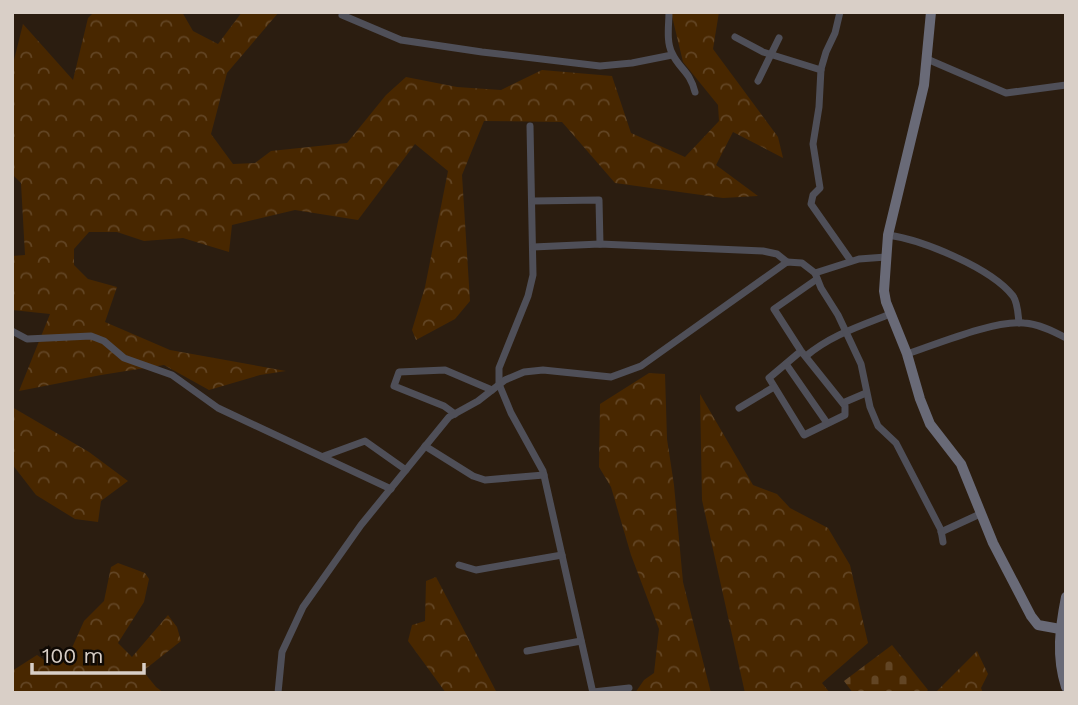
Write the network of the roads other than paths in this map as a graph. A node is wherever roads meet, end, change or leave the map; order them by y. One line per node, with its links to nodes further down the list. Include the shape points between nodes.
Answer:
1 (669, 12): 7 (street)
2 (841, 12): 10 (street)
3 (931, 12): 9 (street)
4 (342, 15): 7 (street, via 401,40 482,52 600,66)
5 (735, 37): 8 (street)
6 (779, 38): 8 (street)
7 (673, 55): 13 (street, via 692,78)
8 (771, 55): 10 (street); 11 (street)
9 (927, 59): 12 (street, via 1006,93); 16 (street)
10 (821, 70): 20 (street, via 813,144 820,188 811,204)
11 (758, 81)
12 (1066, 85)
13 (695, 92)
14 (530, 126): 15 (street)
15 (533, 201): 17 (street, via 598,200); 18 (street)
16 (888, 235): 19 (street); 24 (street, via 949,252 997,282 1014,297)
17 (600, 244): 18 (street); 21 (street, via 763,251)
18 (533, 247): 31 (street, via 528,296 499,368)
19 (886, 257): 20 (street); 23 (street, via 884,291)
20 (851, 261): 22 (street)
21 (788, 262): 22 (street, via 802,263); 31 (street, via 633,370 611,377 543,370 524,372)
22 (816, 276): 26 (street); 28 (street, via 774,309)
23 (890, 314): 26 (street); 29 (street)
24 (1019, 323): 27 (street); 29 (street)
25 (12, 331): 40 (street, via 27,339 91,335 124,358 172,375 218,408)
26 (846, 331): 28 (street); 34 (street, via 861,363)
27 (1066, 338)
28 (804, 353): 30 (street); 35 (street)
29 (907, 354): 44 (street, via 930,424 961,464)
30 (786, 363): 32 (street, via 769,378); 38 (street)
31 (499, 384): 33 (street); 42 (street)
32 (774, 387): 36 (street); 38 (street, via 804,435)
33 (492, 390): 37 (street); 37 (street, via 445,370 401,371 398,375 397,388)
34 (866, 393): 35 (street); 45 (street, via 877,426 896,443)
35 (845, 402): 38 (street, via 845,415)
36 (739, 408)
37 (455, 414): 39 (street)
38 (827, 424)
39 (425, 446): 41 (street); 42 (street, via 485,480)
40 (324, 456): 41 (street, via 365,441); 43 (street)
41 (406, 470): 43 (street)
42 (544, 475): 47 (street)
43 (391, 489): 55 (street, via 295,622 282,652)
44 (980, 514): 45 (street); 50 (street, via 1031,616 1038,625)
45 (941, 532): 46 (street)
46 (943, 542)
47 (562, 555): 48 (street, via 475,570); 51 (street)
48 (459, 565)
49 (1066, 597): 50 (street)
50 (1060, 629): 53 (street)
51 (581, 641): 52 (street); 56 (street)
52 (527, 651)
53 (1066, 687)
54 (629, 688): 56 (street)
55 (278, 693)
56 (593, 693)

